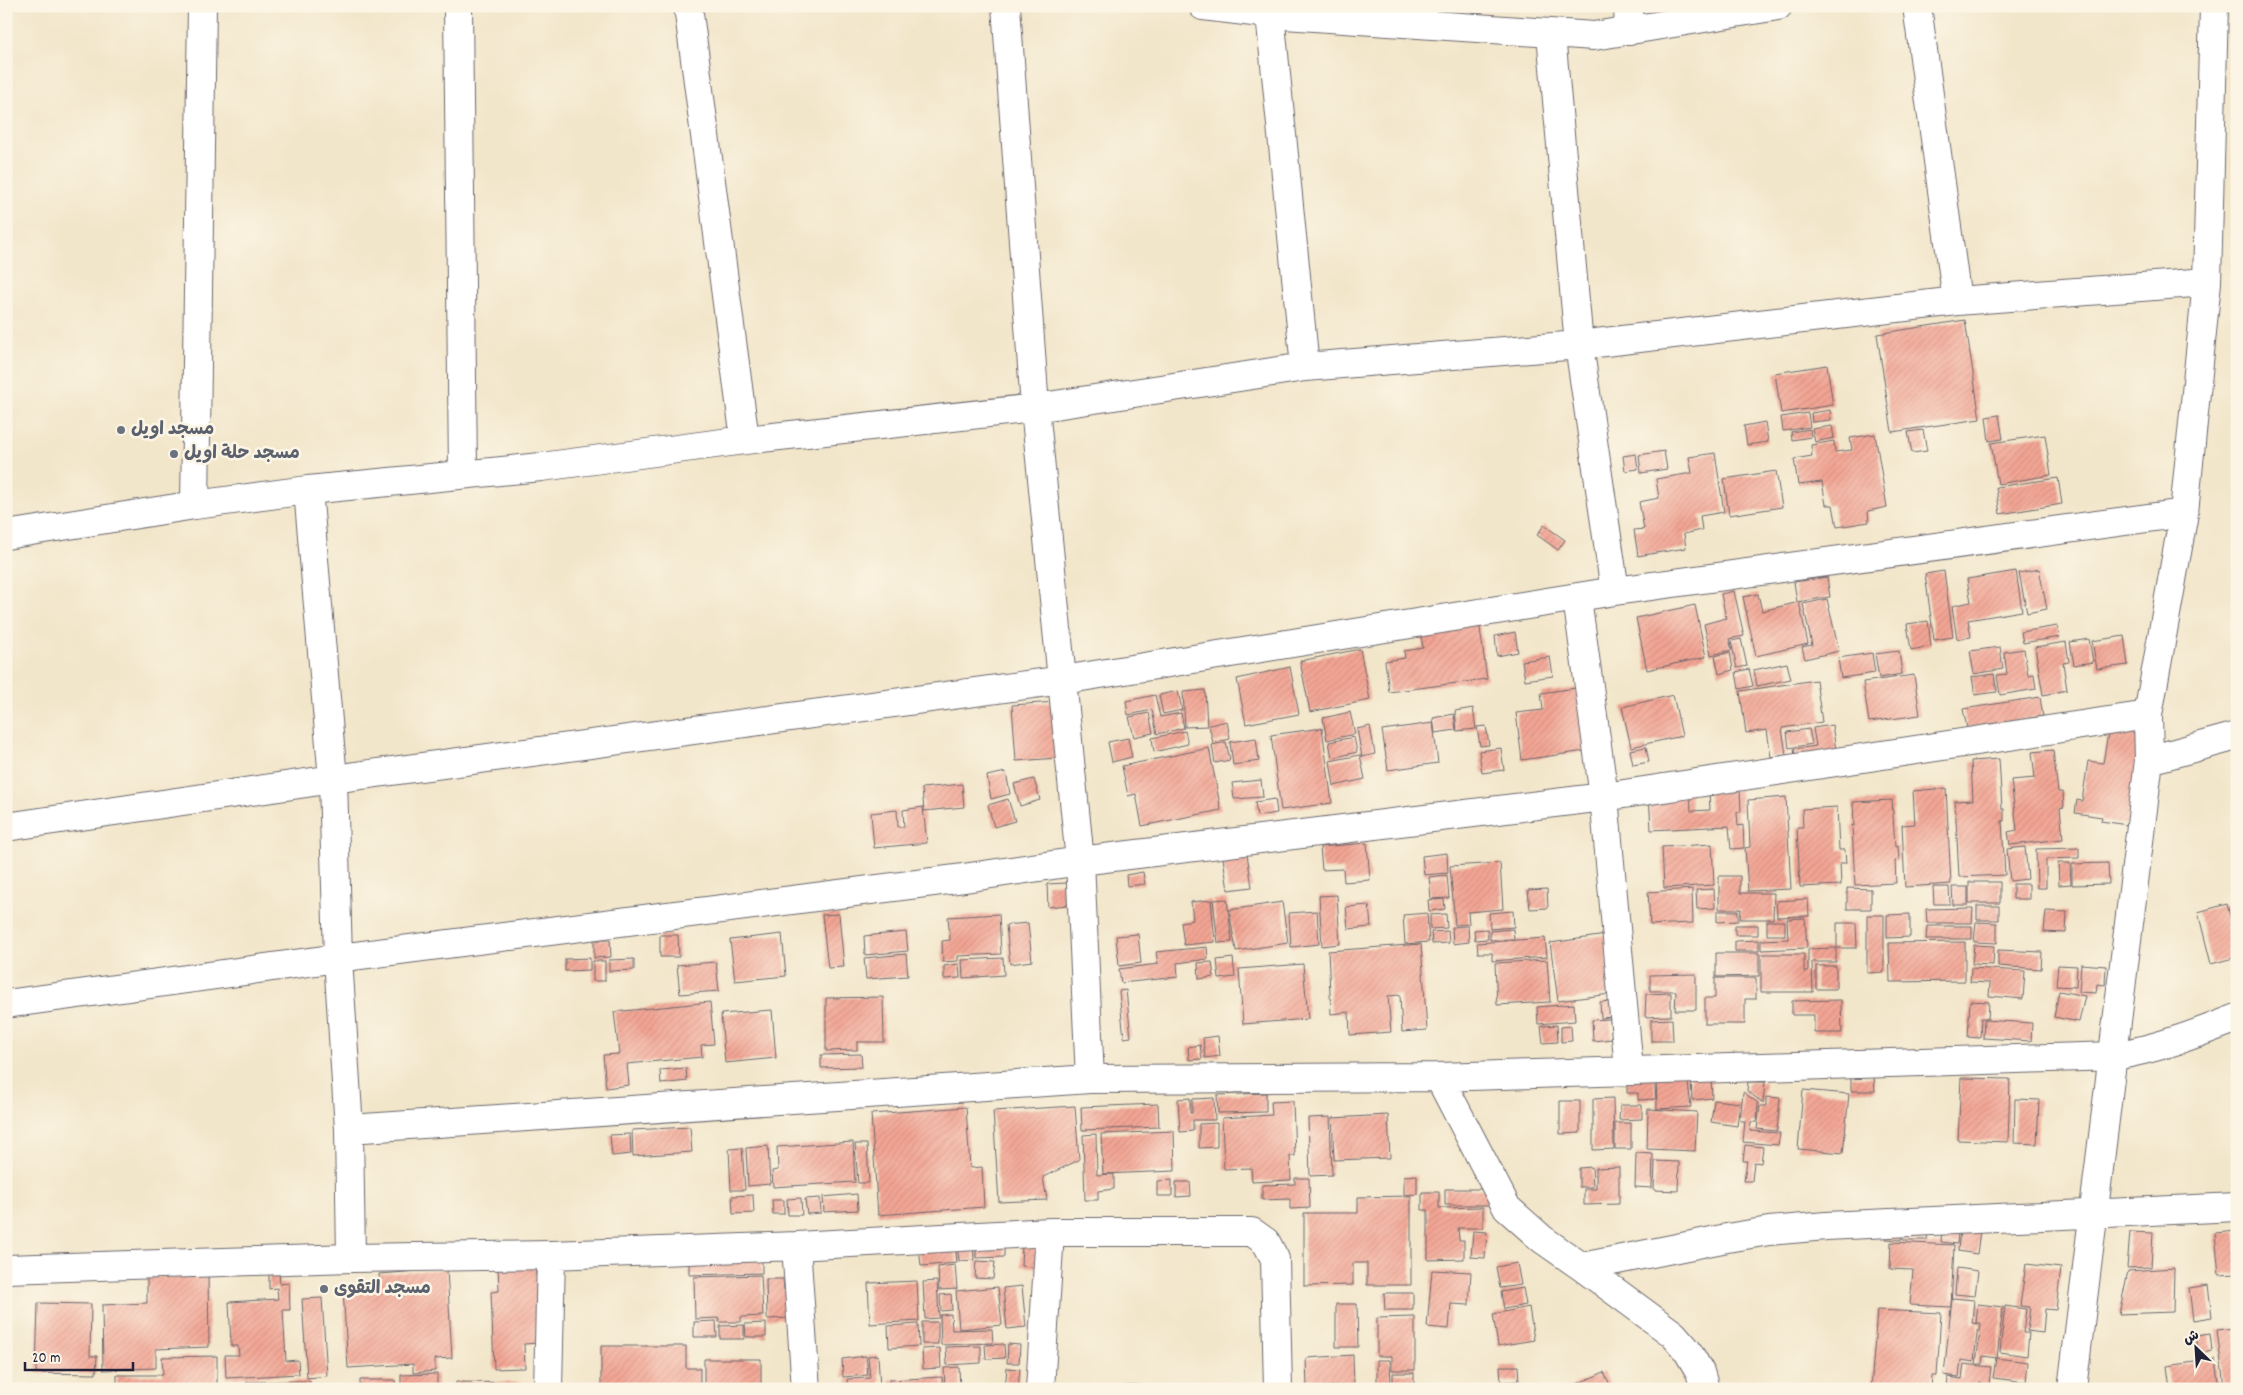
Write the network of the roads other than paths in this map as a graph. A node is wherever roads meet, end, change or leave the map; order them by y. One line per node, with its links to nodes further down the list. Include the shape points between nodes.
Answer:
1 (202, 6): 21 (street)
2 (458, 6): 19 (street)
3 (688, 6): 18 (street)
4 (1006, 6): 17 (street)
5 (1203, 6): 9 (street)
6 (1778, 6): 11 (street)
7 (1917, 6): 14 (street)
8 (2214, 6): 13 (street)
9 (1270, 14): 10 (street); 16 (street)
10 (1454, 16): 12 (street)
11 (1629, 18): 12 (street, via 1594,36)
12 (1551, 34): 15 (street)
13 (2207, 282): 14 (street); 22 (street)
14 (1958, 301): 15 (street)
15 (1579, 345): 16 (street); 24 (street)
16 (1305, 367): 17 (street)
17 (1035, 408): 18 (street); 26 (street)
18 (745, 440): 19 (street, via 541,467)
19 (464, 473): 20 (street)
20 (308, 490): 21 (street); 30 (street)
21 (195, 505): 23 (street)
22 (2184, 513): 24 (street); 27 (street)
23 (6, 535)
24 (1615, 591): 25 (street)
25 (1577, 598): 26 (street); 31 (street)
26 (1063, 680): 30 (street); 33 (street)
27 (2148, 716): 29 (street); 31 (street)
28 (2237, 736): 29 (street)
29 (2149, 760): 37 (street)
30 (333, 779): 32 (street); 34 (street)
31 (1604, 797): 33 (street); 38 (street)
32 (6, 826)
33 (1080, 861): 34 (street); 40 (street)
34 (338, 958): 35 (street); 41 (street)
35 (6, 1004)
36 (2237, 1018): 37 (street, via 2177,1042)
37 (2114, 1056): 38 (street); 43 (street)
38 (1629, 1070): 39 (street)
39 (1440, 1077): 40 (street); 48 (street, via 1507,1208 1542,1240)
40 (1090, 1079): 41 (street)
41 (349, 1130): 47 (street)
42 (2237, 1206): 43 (street)
43 (2095, 1214): 48 (street, via 1769,1231); 55 (street)
44 (1050, 1232): 45 (street); 52 (street); 53 (street, via 1252,1232 1266,1242 1275,1259)
45 (796, 1246): 46 (street); 51 (street)
46 (551, 1255): 47 (street); 50 (street)
47 (351, 1258): 49 (street)
48 (1582, 1267): 54 (street, via 1674,1334 1700,1372)
49 (6, 1270)
50 (548, 1389)
51 (806, 1389)
52 (1040, 1389)
53 (1278, 1389)
54 (1705, 1389)
55 (2072, 1389)

